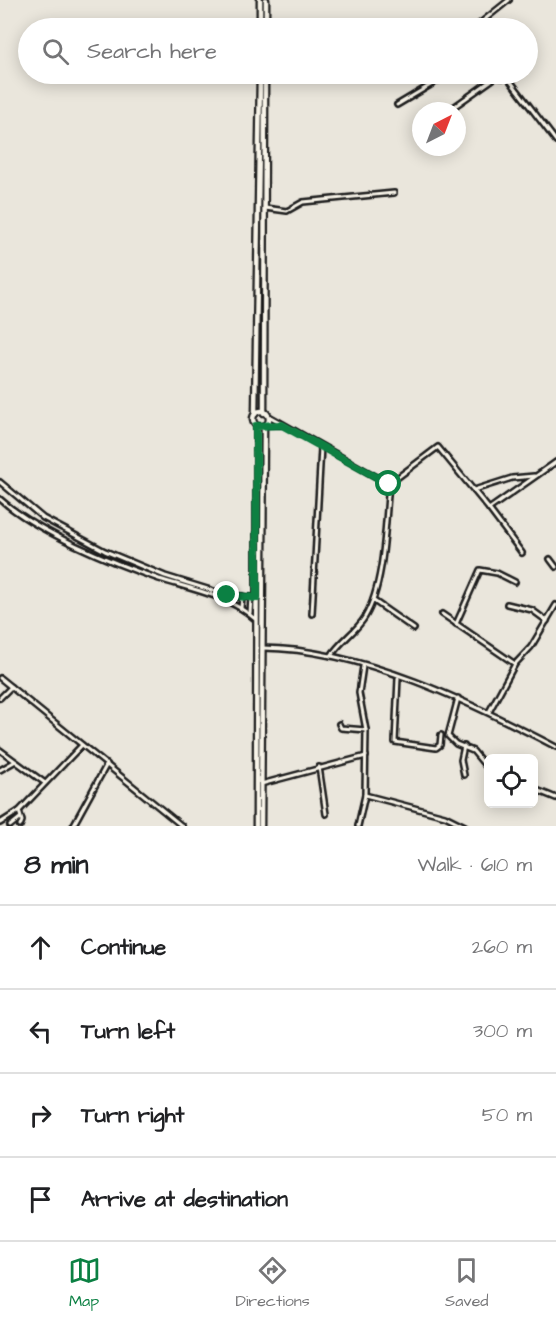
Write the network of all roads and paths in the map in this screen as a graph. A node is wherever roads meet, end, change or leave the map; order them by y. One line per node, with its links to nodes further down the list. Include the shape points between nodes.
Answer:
1 (260, 0): 4 (street)
2 (266, 0): 5 (street)
3 (509, 0): 6 (street)
4 (260, 18)
5 (266, 18)
6 (486, 18)
7 (260, 84): 17 (street)
8 (265, 84): 16 (street)
9 (433, 84): 13 (street)
10 (485, 84): 12 (street)
11 (513, 84): 14 (street)
12 (460, 102)
13 (398, 105)
14 (556, 141)
15 (394, 193): 16 (street, via 303,202 287,210)
16 (265, 208): 18 (street)
17 (255, 414): 18 (street); 21 (street)
18 (266, 414): 19 (street); 20 (street)
19 (265, 425): 20 (street); 21 (street); 47 (street)
20 (282, 425): 22 (street)
21 (256, 426): 35 (street)
22 (321, 447): 26 (street); 41 (street)
23 (556, 462): 24 (street)
24 (536, 476): 27 (street, via 512,478); 29 (street)
25 (0, 482): 34 (street, via 43,518 105,551 165,576)
26 (389, 484): 27 (street, via 438,447); 36 (street)
27 (474, 490): 29 (street)
28 (0, 499): 39 (street, via 31,521 118,564)
29 (489, 509): 30 (street)
30 (522, 554)
31 (550, 559): 32 (street)
32 (556, 567)
33 (515, 582): 45 (street, via 480,570)
34 (242, 596): 35 (street); 39 (street)
35 (254, 597): 40 (street); 43 (street)
36 (374, 601): 46 (street); 48 (street, via 364,620)
37 (507, 604): 44 (street, via 532,610)
38 (556, 605): 44 (street)
39 (241, 608): 40 (street)
40 (250, 614): 43 (street)
41 (312, 614)
42 (442, 614): 45 (street)
43 (257, 620): 84 (street)
44 (547, 621): 49 (street, via 531,647)
45 (456, 624): 49 (street)
46 (414, 629)
47 (261, 648): 48 (street); 72 (street)
48 (331, 656): 50 (street)
49 (514, 664): 56 (street)
50 (363, 666): 52 (street); 58 (street, via 359,693)
51 (0, 678): 53 (street)
52 (398, 678): 55 (street); 59 (street, via 395,742 436,748)
53 (11, 687): 54 (street); 60 (street)
54 (0, 698)
55 (458, 698): 56 (street); 61 (street, via 448,736)
56 (489, 712): 62 (street)
57 (339, 724): 58 (street, via 341,728)
58 (366, 730): 64 (street)
59 (441, 735)
60 (82, 745): 66 (street); 71 (street)
61 (464, 746): 67 (street); 70 (street)
62 (556, 747)
63 (0, 750): 65 (street)
64 (366, 756): 68 (street); 74 (street)
65 (14, 762): 69 (street); 71 (street)
66 (107, 764): 82 (street); 83 (street)
67 (484, 764)
68 (319, 767): 72 (street); 77 (street)
69 (0, 770)
70 (464, 775)
71 (45, 783): 76 (street)
72 (261, 784): 85 (street)
73 (538, 791): 75 (street)
74 (365, 795): 86 (street); 87 (street, via 445,816)
75 (556, 798)
76 (19, 811): 78 (street); 79 (street)
77 (326, 814)
78 (20, 818): 80 (street); 81 (street)
79 (0, 823)
80 (10, 826)
81 (20, 826)
82 (73, 826)
83 (182, 826)
84 (256, 826)
85 (261, 826)
86 (358, 826)
87 (465, 826)

